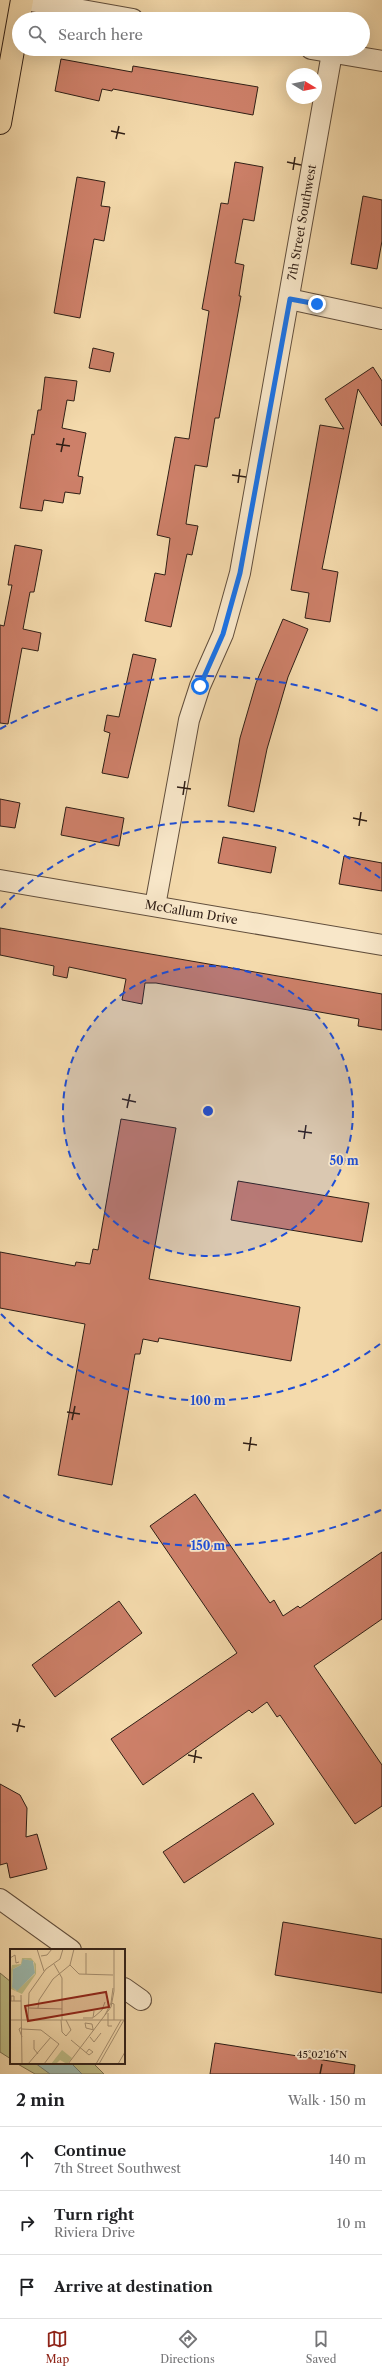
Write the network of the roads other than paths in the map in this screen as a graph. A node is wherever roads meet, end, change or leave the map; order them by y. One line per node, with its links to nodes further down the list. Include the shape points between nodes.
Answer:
1 (22, 0): 3 (main road)
2 (25, 0): 4 (street)
3 (20, 12)
4 (93, 12)
5 (12, 56): 9 (main road)
6 (331, 56): 10 (street, 7th Street Southwest)
7 (354, 56): 8 (street)
8 (382, 61)
9 (0, 123)
10 (290, 299): 11 (street); 13 (street, 7th Street Southwest, via 240,573 223,634 200,686 189,720)
11 (382, 320)
12 (0, 880): 13 (street, McCallum Drive)
13 (155, 906): 14 (street, McCallum Drive)
14 (382, 945)
15 (0, 1899): 16 (street)
16 (69, 1949)
17 (125, 1989): 18 (street)
18 (141, 2000)

